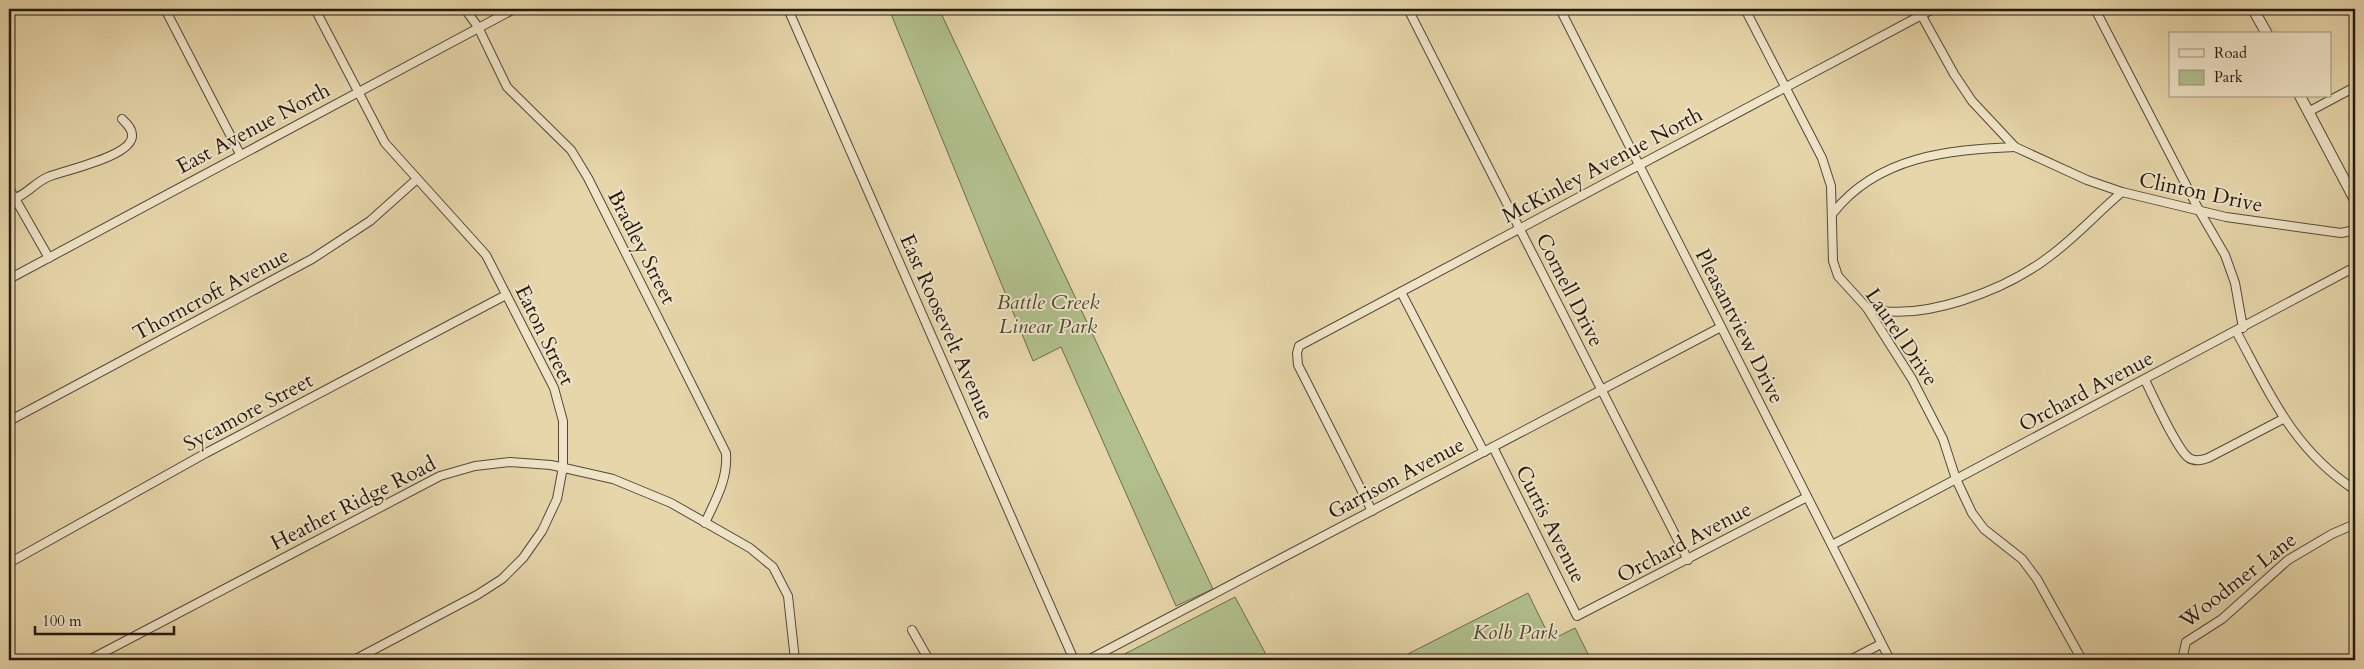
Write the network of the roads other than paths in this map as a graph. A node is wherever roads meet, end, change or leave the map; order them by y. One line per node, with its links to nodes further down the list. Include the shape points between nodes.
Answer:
1 (165, 9): 22 (street)
2 (315, 9): 17 (street, Eaton Street)
3 (465, 9): 13 (street, Bradley Street)
4 (514, 9): 13 (street, East Avenue North)
5 (788, 9): 64 (street, East Roosevelt Avenue)
6 (1408, 9): 31 (street, Cornell Drive)
7 (1560, 9): 23 (street, Pleasantview Drive)
8 (1745, 9): 15 (street, Laurel Drive)
9 (1933, 9): 12 (street, McKinley Avenue North)
10 (2095, 9): 30 (street)
11 (2253, 9): 14 (street)
12 (1920, 12): 15 (street, McKinley Avenue North); 21 (street, via 1972,101)
13 (478, 28): 17 (street, East Avenue North); 52 (street, Bradley Street, via 507,86 571,150 588,178 726,453 728,470)
14 (2266, 32)
15 (1787, 87): 23 (street, McKinley Avenue North); 29 (street, Laurel Drive, via 1822,158)
16 (2355, 87): 19 (street)
17 (358, 94): 22 (street, East Avenue North); 24 (street, Eaton Street, via 385,143)
18 (2301, 98): 19 (street)
19 (2308, 112): 28 (street)
20 (122, 119): 27 (street, via 132,135 123,150 45,179)
21 (2015, 147): 26 (street); 29 (street, via 1948,151 1920,158 1868,181 1846,197)
22 (240, 154): 33 (street, East Avenue North)
23 (1638, 165): 31 (street, McKinley Avenue North); 39 (street, Pleasantview Drive)
24 (417, 179): 37 (street, Eaton Street, via 486,255); 44 (street, Thorncroft Avenue, via 370,221 312,259)
25 (9, 188): 27 (street)
26 (2122, 192): 30 (street, Clinton Drive); 38 (street, Clinton Drive, via 2049,258 2006,282 1956,303 1902,312)
27 (16, 198): 33 (street)
28 (2355, 200)
29 (1833, 212): 38 (street, Laurel Drive, via 1831,234 1836,268 1847,287)
30 (2200, 212): 32 (street, Clinton Drive, via 2286,227 2341,233); 40 (street, via 2231,268)
31 (1519, 228): 36 (street, McKinley Avenue North); 42 (street, Cornell Drive)
32 (2355, 230)
33 (49, 258): 35 (street, East Avenue North)
34 (2355, 267): 40 (street, Orchard Avenue)
35 (9, 279)
36 (1401, 292): 46 (street); 51 (street, McKinley Avenue North, via 1304,341 1299,346 1297,359)
37 (506, 295): 47 (street, Eaton Street, via 554,388 563,421); 56 (street, Sycamore Street)
38 (1867, 308): 48 (street, Laurel Drive, via 1916,387 1943,439)
39 (1722, 327): 42 (street, Garrison Avenue); 50 (street, Pleasantview Drive)
40 (2240, 330): 41 (street, Orchard Avenue); 43 (street)
41 (2145, 380): 43 (street, via 2178,445 2188,458 2194,460 2208,458); 48 (street, Orchard Avenue)
42 (1601, 391): 45 (street, Garrison Avenue); 55 (street, Cornell Drive)
43 (2283, 419): 49 (street, via 2319,461)
44 (9, 421)
45 (1493, 447): 46 (street, Garrison Avenue); 57 (street, Curtis Avenue)
46 (1484, 452): 51 (street, Garrison Avenue)
47 (563, 467): 52 (street, Heather Ridge Road, via 638,488); 60 (street, Heather Ridge Road, via 510,462 475,466 440,476); 61 (street, Eaton Street, via 557,499 542,531 523,558 502,579)
48 (1956, 479): 54 (street, Orchard Avenue); 68 (street, Laurel Drive, via 1972,513 1984,529 2022,559 2037,579)
49 (2355, 490)
50 (1807, 496): 54 (street, Pleasantview Drive); 55 (street, Orchard Avenue)
51 (1372, 511): 65 (street, Garrison Avenue)
52 (705, 523): 62 (street, Heather Ridge Road, via 750,548 773,567 788,596)
53 (2355, 524): 69 (street, Woodmer Lane, via 2288,560 2222,619 2186,642)
54 (1832, 545): 59 (street, Pleasantview Drive)
55 (1688, 560): 57 (street, Orchard Avenue)
56 (9, 563)
57 (1577, 616)
58 (912, 630): 63 (street)
59 (1881, 644): 66 (street); 67 (street, Pleasantview Drive)
60 (89, 660)
61 (354, 660)
62 (794, 660)
63 (929, 660)
64 (1074, 660)
65 (1088, 660)
66 (1850, 660)
67 (1890, 660)
68 (2082, 660)
69 (2182, 660)

